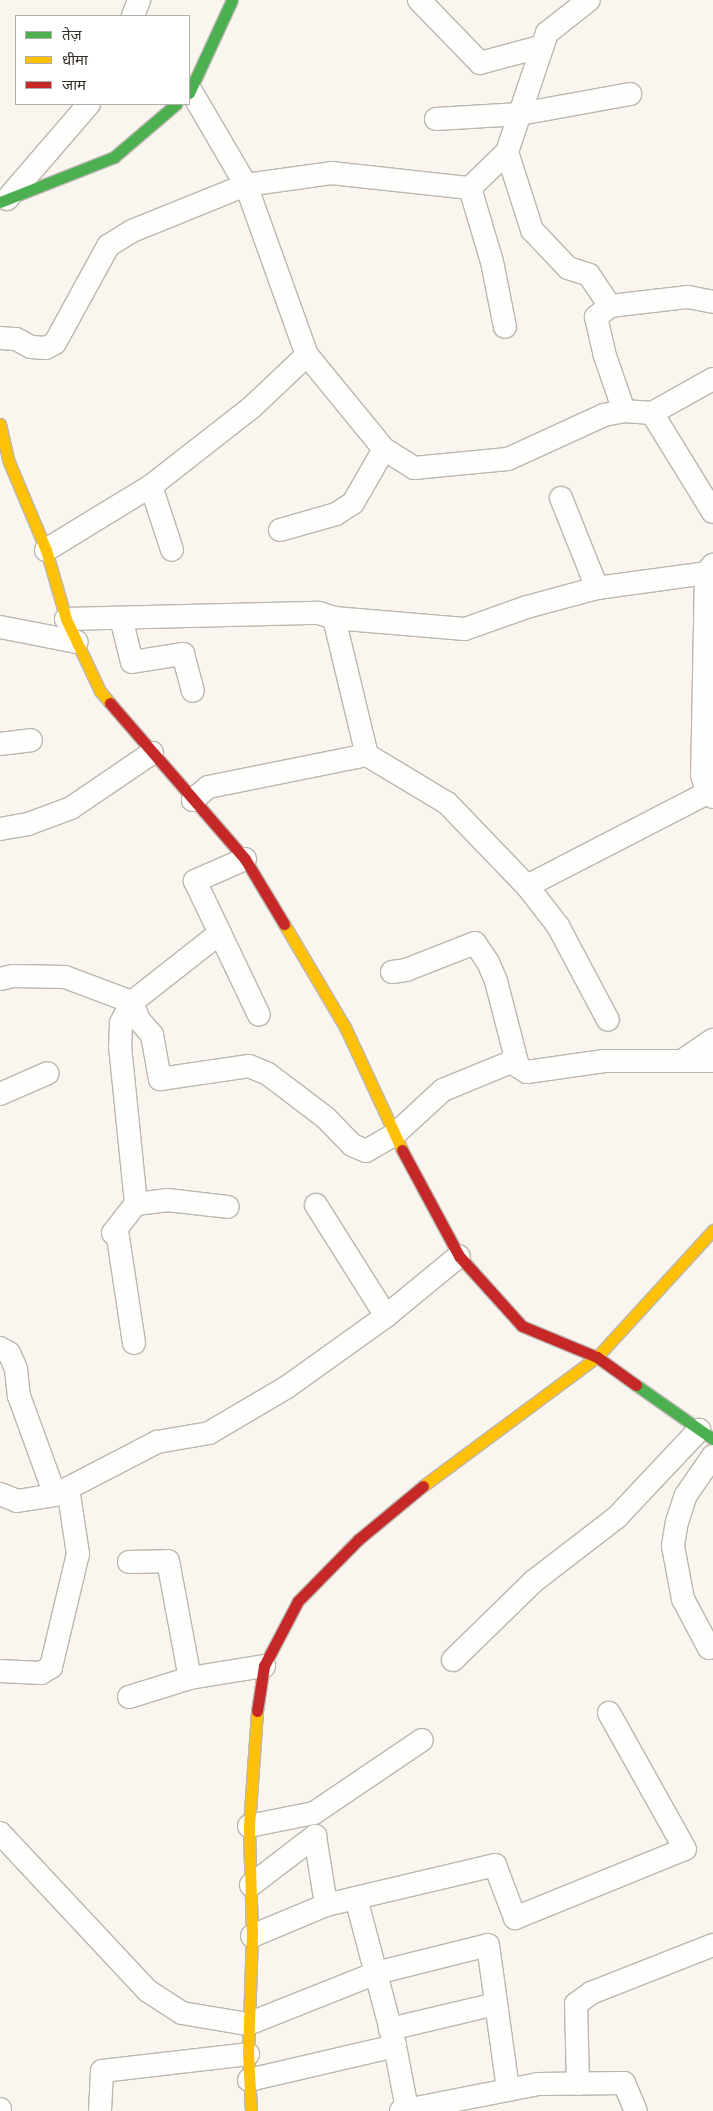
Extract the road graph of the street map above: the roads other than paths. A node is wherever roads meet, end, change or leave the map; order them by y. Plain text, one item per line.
1 (139, 0) edge
2 (232, 0) edge
3 (419, 0) edge
4 (589, 0) edge
5 (133, 15) edge
6 (543, 46) junction
7 (190, 86) edge
8 (630, 94) dead end
9 (190, 103) edge
10 (88, 105) edge
11 (175, 105) edge
12 (520, 114) junction
13 (436, 119) dead end
14 (507, 152) junction
15 (246, 186) junction
16 (470, 188) junction
17 (4, 200) edge
18 (713, 302) edge
19 (610, 306) junction
20 (505, 327) dead end
21 (0, 338) edge
22 (307, 355) junction
23 (713, 379) edge
24 (624, 410) junction
25 (652, 413) junction
26 (0, 424) edge
27 (384, 449) junction
28 (151, 486) junction
29 (561, 498) dead end
30 (713, 512) edge
31 (280, 530) dead end
32 (46, 550) junction
33 (172, 550) dead end
34 (709, 569) edge
35 (597, 588) junction
36 (120, 618) junction
37 (334, 618) junction
38 (66, 619) junction
39 (0, 627) edge
40 (77, 642) junction
41 (193, 692) dead end
42 (32, 740) dead end
43 (0, 744) edge
44 (152, 753) junction
45 (367, 755) junction
46 (710, 795) edge
47 (194, 800) junction
48 (0, 829) edge
49 (246, 859) junction
50 (527, 886) junction
51 (220, 933) junction
52 (392, 972) dead end
53 (0, 979) edge
54 (132, 1002) junction
55 (259, 1015) dead end
56 (608, 1020) dead end
57 (713, 1040) edge
58 (683, 1060) junction
59 (713, 1061) edge
60 (518, 1066) junction
61 (48, 1073) dead end
62 (0, 1094) edge
63 (394, 1135) junction
64 (136, 1204) junction
65 (316, 1205) dead end
66 (228, 1207) dead end
67 (713, 1230) edge
68 (459, 1256) junction
69 (386, 1316) junction
70 (134, 1342) dead end
71 (0, 1348) edge
72 (597, 1356) junction
73 (706, 1435) edge
74 (713, 1456) edge
75 (62, 1491) junction
76 (0, 1494) edge
77 (129, 1562) dead end
78 (709, 1648) dead end
79 (453, 1660) dead end
80 (264, 1666) junction
81 (0, 1671) edge
82 (190, 1678) junction
83 (129, 1697) dead end
84 (609, 1713) dead end
85 (422, 1740) dead end
86 (249, 1826) junction
87 (0, 1833) edge
88 (250, 1885) junction
89 (356, 1898) junction
90 (326, 1905) junction
91 (252, 1936) junction
92 (713, 1944) edge
93 (376, 1973) junction
94 (496, 2004) junction
95 (248, 2024) junction
96 (392, 2038) junction
97 (248, 2054) junction
98 (249, 2080) junction
99 (578, 2084) junction
100 (508, 2090) junction
101 (446, 2106) edge
102 (404, 2110) edge
103 (100, 2111) edge
104 (251, 2111) edge
105 (636, 2111) edge

1 - 5 street
2 - 7 street
3 - 6 street
4 - 6 street
6 - 12 street
8 - 12 street
9 - 15 street
10 - 17 street
11 - 17 street
12 - 13 street
12 - 14 street
14 - 16 street
14 - 19 street
15 - 16 street
15 - 21 street
15 - 22 street
16 - 20 street
18 - 19 street
19 - 24 street
22 - 27 street
22 - 28 street
23 - 25 street
24 - 25 street
24 - 27 street
25 - 30 street
26 - 32 street
27 - 31 street
28 - 32 street
28 - 33 street
29 - 35 street
32 - 38 street
34 - 35 street
34 - 46 street
35 - 37 street
36 - 37 street
36 - 38 street
36 - 41 street
37 - 45 street
38 - 40 street
39 - 40 street
40 - 44 street
42 - 43 street
44 - 47 street
44 - 48 street
45 - 47 street
45 - 50 street
46 - 50 street
47 - 49 street
49 - 51 street
49 - 63 street
50 - 56 street
51 - 54 street
51 - 55 street
52 - 60 street
53 - 54 street
54 - 63 street
54 - 64 street
57 - 58 street
58 - 59 street
58 - 60 street
60 - 63 street
61 - 62 street
63 - 68 street
64 - 66 street
64 - 70 street
65 - 69 street
67 - 72 street
68 - 69 street
68 - 72 street
69 - 75 street
71 - 75 street
72 - 73 street
72 - 80 street
73 - 79 street
74 - 78 street
75 - 76 street
75 - 81 street
77 - 82 street
80 - 82 street
80 - 86 street
82 - 83 street
84 - 89 street
85 - 86 street
86 - 88 street
87 - 95 street
88 - 90 street
88 - 91 street
89 - 90 street
89 - 93 street
90 - 91 street
91 - 95 street
92 - 99 street
93 - 94 street
93 - 95 street
93 - 96 street
94 - 96 street
94 - 100 street
95 - 97 street
96 - 98 street
96 - 102 street
97 - 98 street
97 - 103 street
98 - 104 street
99 - 100 street
99 - 105 street
100 - 101 street
101 - 102 street

